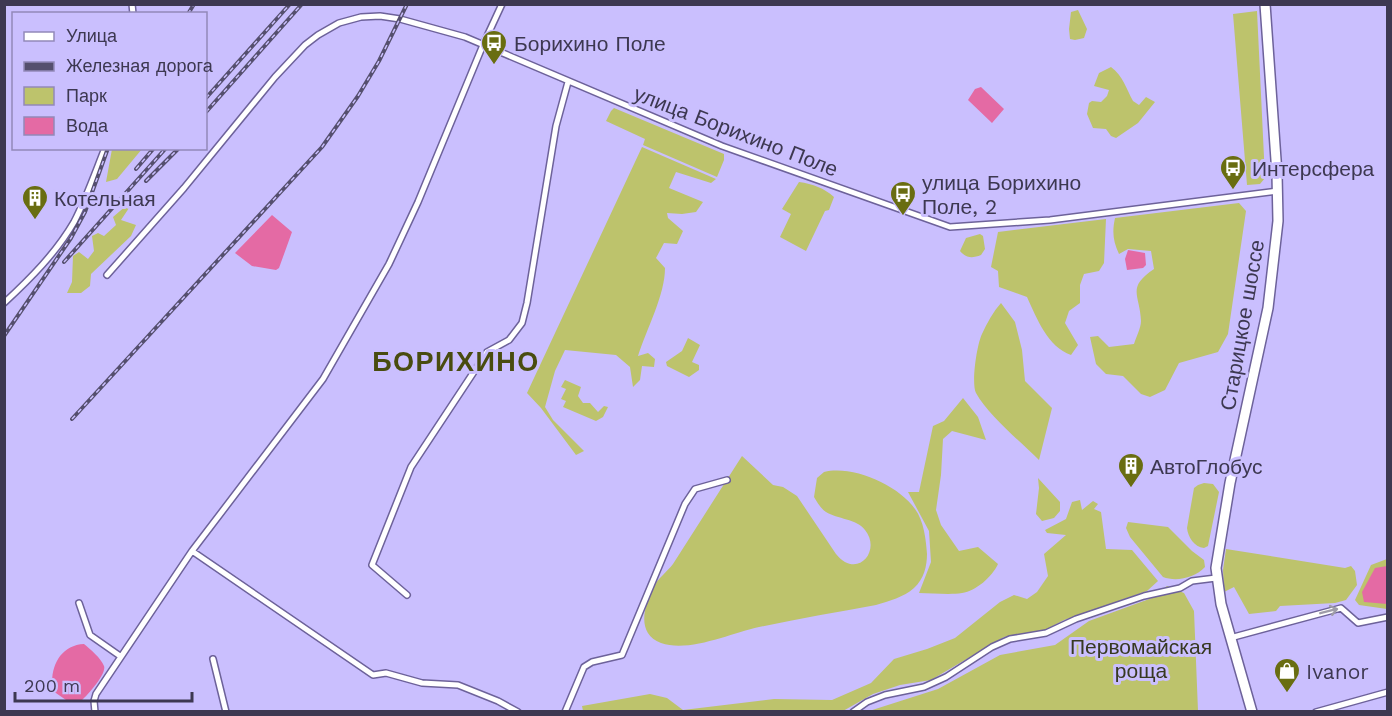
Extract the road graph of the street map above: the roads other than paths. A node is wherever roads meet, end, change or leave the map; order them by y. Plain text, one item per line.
1 (502, 4) edge
2 (1265, 4) edge
3 (483, 45) junction
4 (568, 82) junction
5 (104, 150) edge
6 (1278, 191) junction
7 (107, 275) dead end
8 (4, 303) edge
9 (727, 480) dead end
10 (192, 551) junction
11 (1216, 578) junction
12 (407, 595) dead end
13 (79, 603) dead end
14 (1388, 617) edge
15 (1230, 638) junction
16 (120, 656) junction
17 (213, 659) dead end
18 (1388, 692) edge
19 (95, 711) edge
20 (226, 711) edge
21 (518, 711) edge
22 (565, 711) edge
23 (853, 711) edge
24 (1252, 711) edge
25 (1316, 711) edge

1 - 3 street
2 - 6 main road, Старицкое шоссе
3 - 4 street, улица Борихино Поле
3 - 7 street, улица Борихино Поле
3 - 10 street
4 - 6 street, улица Борихино Поле
4 - 12 street
5 - 8 street
6 - 11 main road, Старицкое шоссе
9 - 22 street
10 - 16 street
10 - 21 street
11 - 15 main road, Старицкое шоссе
11 - 23 street
13 - 16 street
15 -> 14 street
15 - 24 main road, Старицкое шоссе
16 - 19 street
17 - 20 street
18 - 25 street

